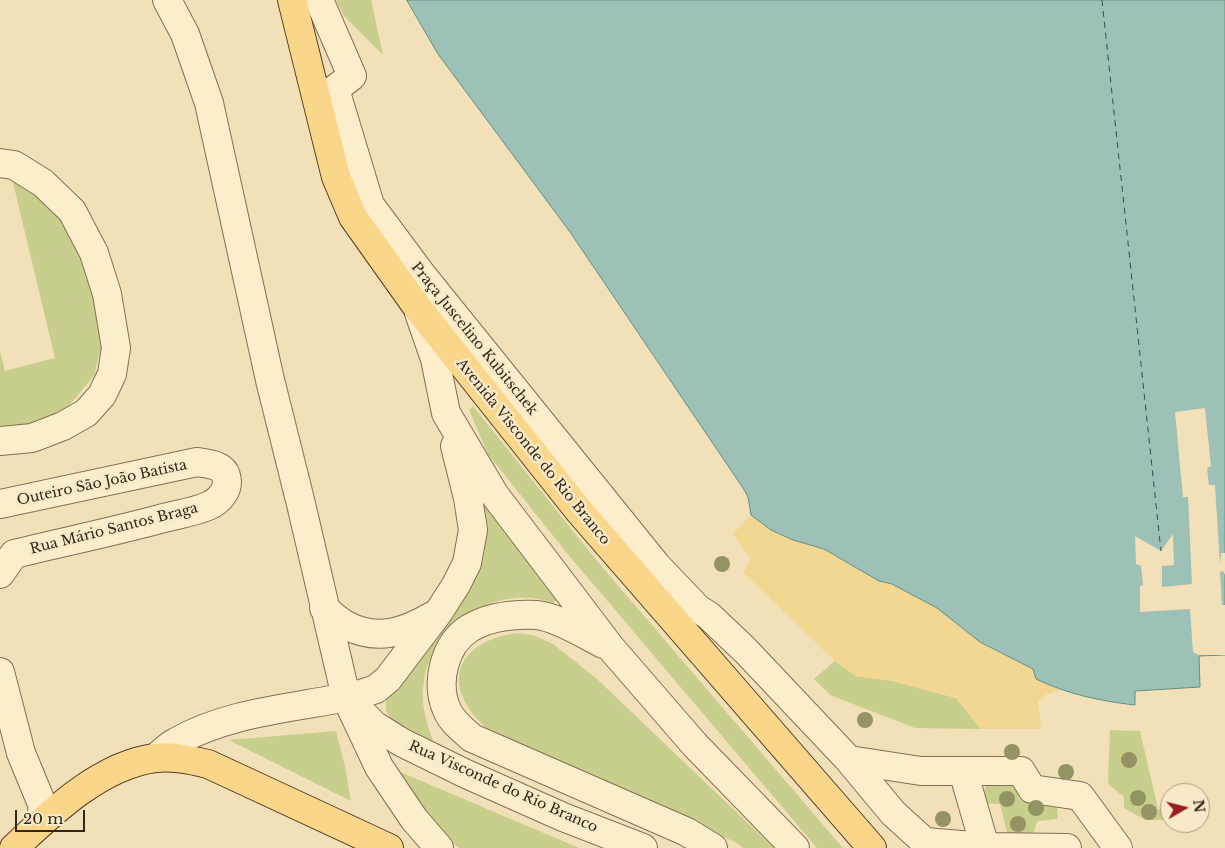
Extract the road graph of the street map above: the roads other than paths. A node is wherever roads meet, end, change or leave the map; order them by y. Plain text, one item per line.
1 (167, 0) edge
2 (292, 0) edge
3 (319, 0) edge
4 (0, 163) edge
5 (417, 307) junction
6 (446, 413) junction
7 (0, 441) edge
8 (227, 478) joint
9 (0, 504) edge
10 (5, 562) edge
11 (324, 608) junction
12 (438, 613) junction
13 (611, 648) junction
14 (0, 672) edge
15 (346, 697) junction
16 (155, 758) junction
17 (849, 760) junction
18 (963, 771) junction
19 (43, 821) junction
20 (385, 847) edge
21 (986, 847) edge
22 (14, 848) edge
23 (439, 848) edge
24 (643, 848) edge
25 (714, 848) edge
26 (795, 848) edge
27 (872, 848) edge
28 (1067, 848) edge
29 (1118, 848) edge

1 - 11 street
2 - 5 main road, Avenida Visconde do Rio Branco
3 - 17 street, Praça Juscelino Kubitschek
4 - 7 street
5 - 6 street
5 - 27 main road, Avenida Visconde do Rio Branco
6 - 12 street
6 - 13 street
8 - 9 street, Outeiro São João Batista
8 - 10 street, Rua Mário Santos Braga
11 - 12 street
11 - 15 street
12 - 15 street
13 - 25 street
13 - 26 street
14 - 19 street
15 - 16 street
15 - 23 street
15 - 24 street, Rua Visconde do Rio Branco
16 - 19 main road
16 - 20 main road
17 - 18 street
17 - 21 street
18 - 21 street
18 - 29 street
19 - 22 main road
21 - 28 street

